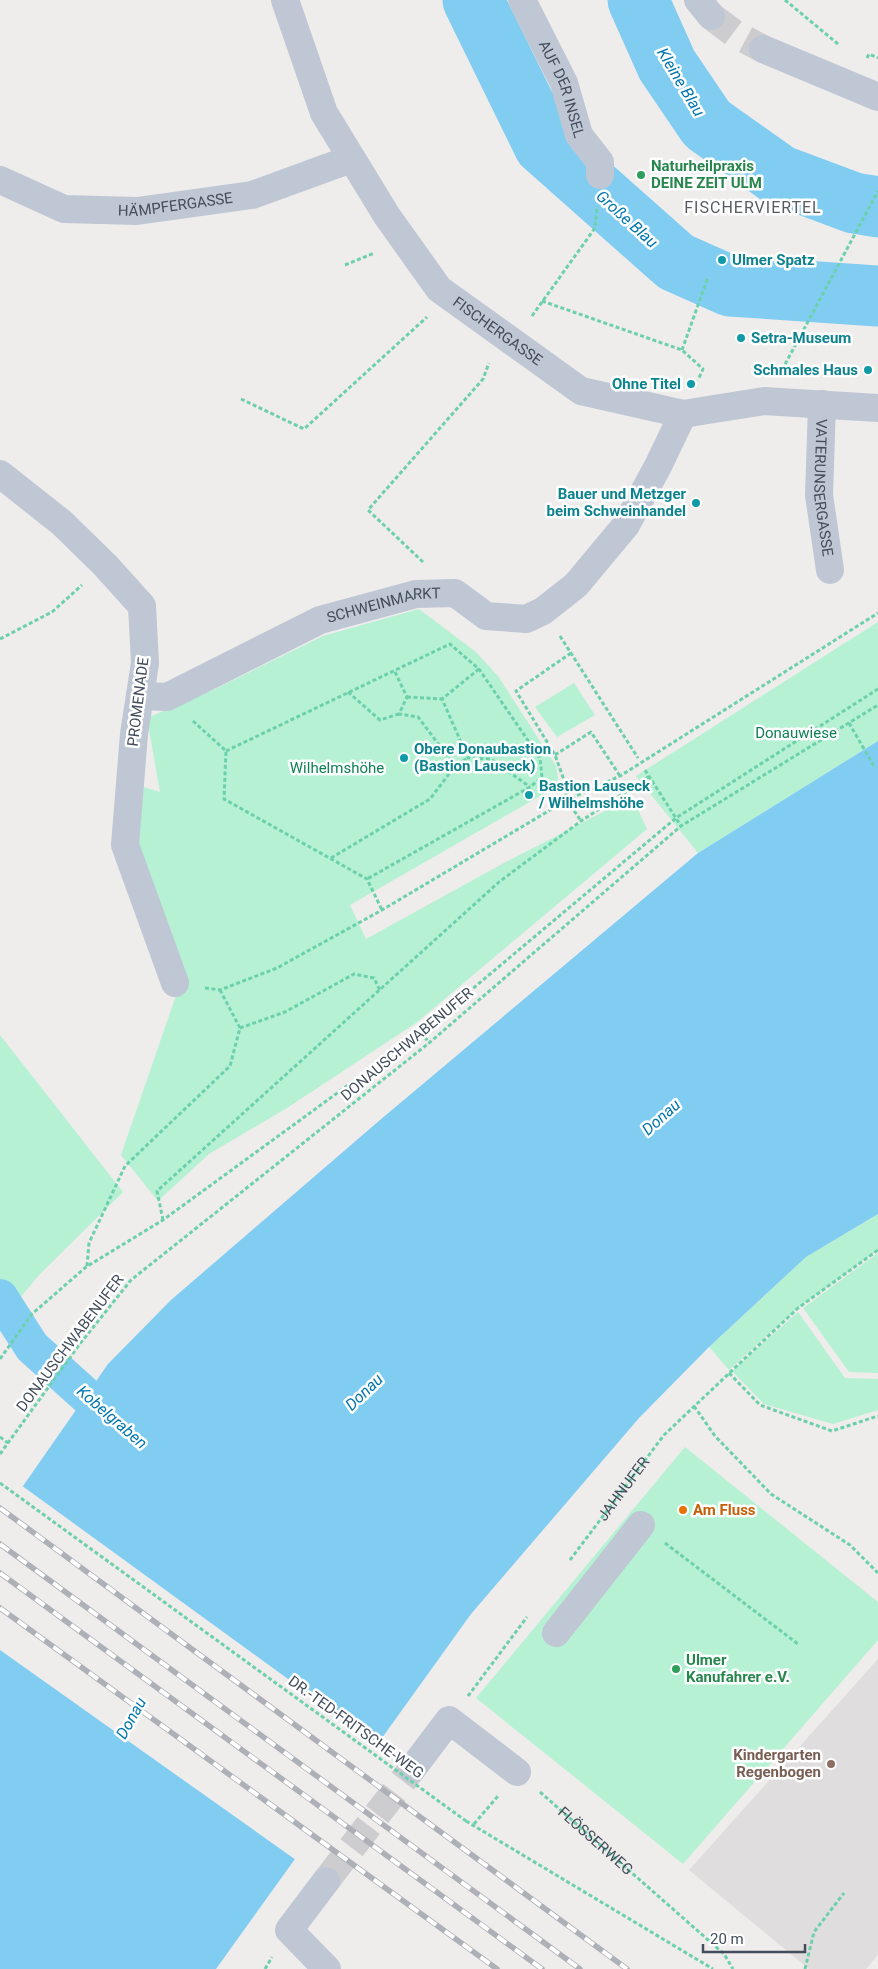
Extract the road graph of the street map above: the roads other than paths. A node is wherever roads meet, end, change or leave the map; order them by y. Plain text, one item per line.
1 (285, 0) edge
2 (522, 0) edge
3 (763, 49) tunnel mouth
4 (878, 97) edge
5 (351, 159) junction
6 (600, 175) dead end
7 (0, 180) edge
8 (822, 404) junction
9 (878, 408) edge
10 (683, 414) junction
11 (0, 474) edge
12 (830, 570) dead end
13 (140, 696) junction
14 (174, 983) dead end
15 (641, 1525) road end
16 (556, 1633) dead end
17 (412, 1769) tunnel mouth
18 (517, 1772) road end
19 (326, 1881) tunnel mouth
20 (327, 1969) edge

1 - 5 street, FISCHERGASSE
2 - 6 street, AUF DER INSEL
3 - 4 street
5 - 7 street, HÄMPFERGASSE
5 - 10 street, FISCHERGASSE
8 - 9 street, FISCHERGASSE
8 - 10 street, FISCHERGASSE
8 - 12 street, VATERUNSERGASSE
10 - 13 street, SCHWEINMARKT
11 - 13 street, PROMENADE
13 - 14 street, PROMENADE
15 - 16 street
17 - 18 street
19 - 20 street

